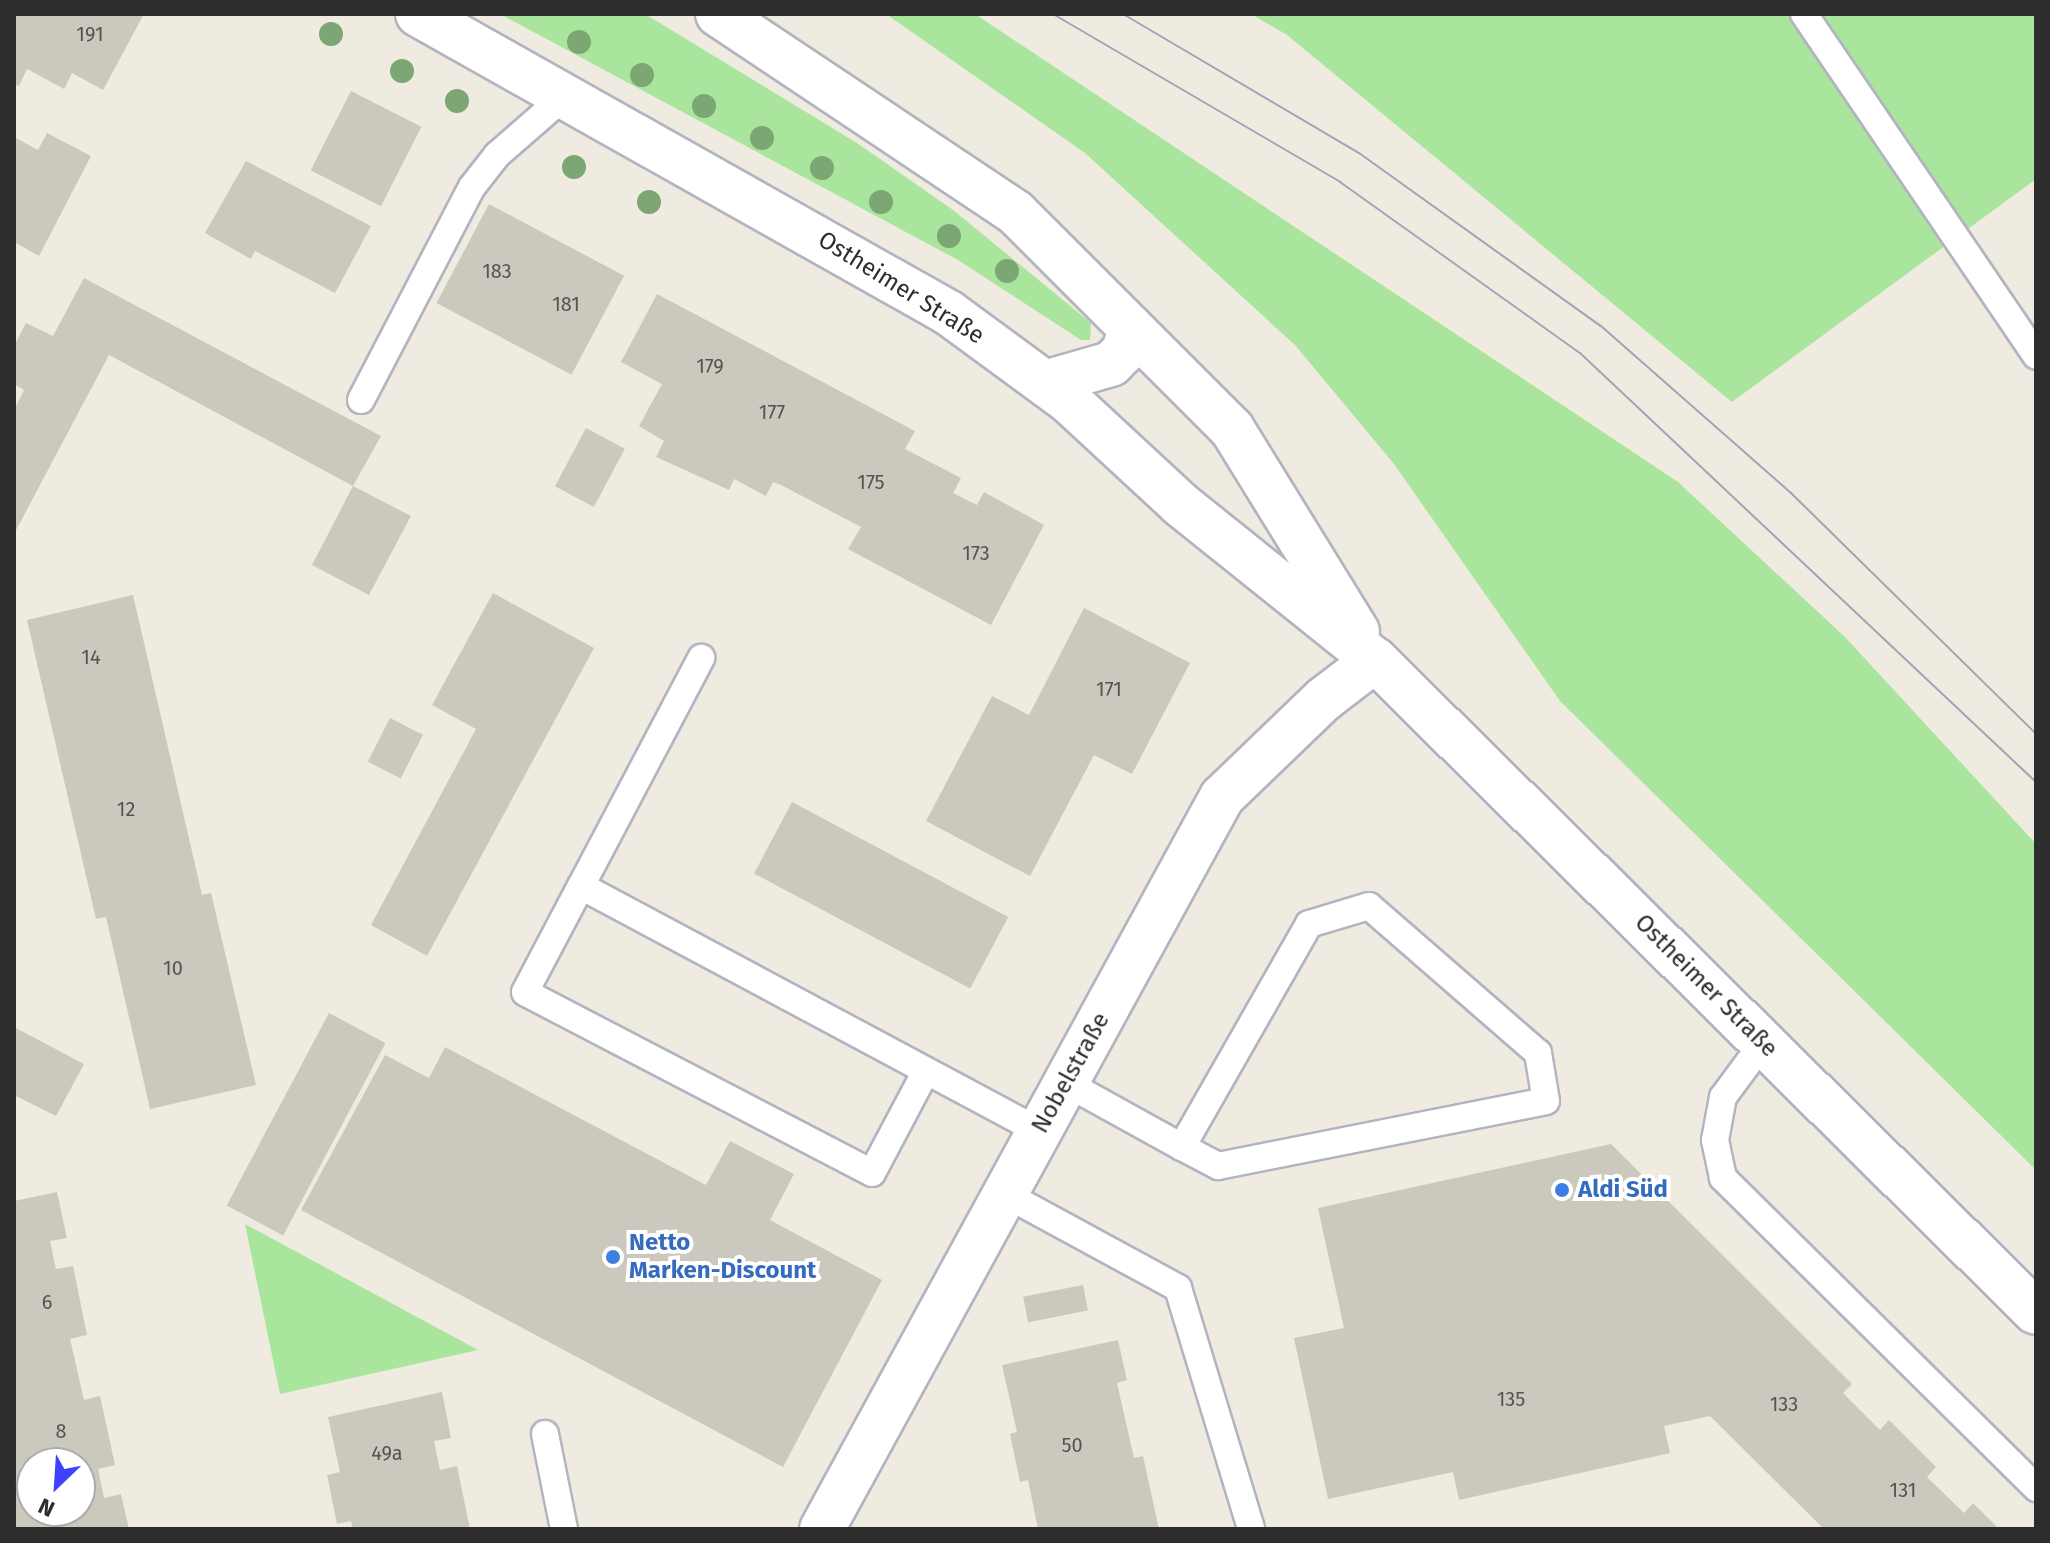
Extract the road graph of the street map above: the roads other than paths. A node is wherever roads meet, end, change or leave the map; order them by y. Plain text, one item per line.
1 (418, 14) edge
2 (718, 14) edge
3 (1804, 14) edge
4 (567, 94) junction
5 (1131, 328) junction
6 (2036, 356) edge
7 (1045, 383) junction
8 (361, 400) dead end
9 (701, 658) dead end
10 (1375, 660) junction
11 (581, 886) junction
12 (1763, 1043) junction
13 (926, 1071) junction
14 (1066, 1083) junction
15 (1039, 1131) junction
16 (1182, 1147) junction
17 (1005, 1194) junction
18 (2036, 1312) edge
19 (545, 1434) dead end
20 (2036, 1488) edge
21 (564, 1529) edge
22 (822, 1529) edge
23 (1251, 1529) edge

1 - 4 main road, Ostheimer Straße
2 - 5 main road, Ostheimer Straße
3 - 6 lane
4 - 7 main road, Ostheimer Straße
4 - 8 lane
5 - 7 main road
5 - 10 main road, Ostheimer Straße
7 - 10 main road, Ostheimer Straße
9 - 11 lane
10 - 12 main road, Ostheimer Straße
10 - 14 main road, Nobelstraße
11 - 13 lane
11 - 13 lane
12 - 18 main road, Ostheimer Straße
12 - 20 lane
13 - 15 lane
14 - 15 main road, Nobelstraße
14 - 16 lane
15 - 17 main road, Nobelstraße
16 - 16 lane
17 - 22 main road, Nobelstraße
17 - 23 lane
19 - 21 lane

